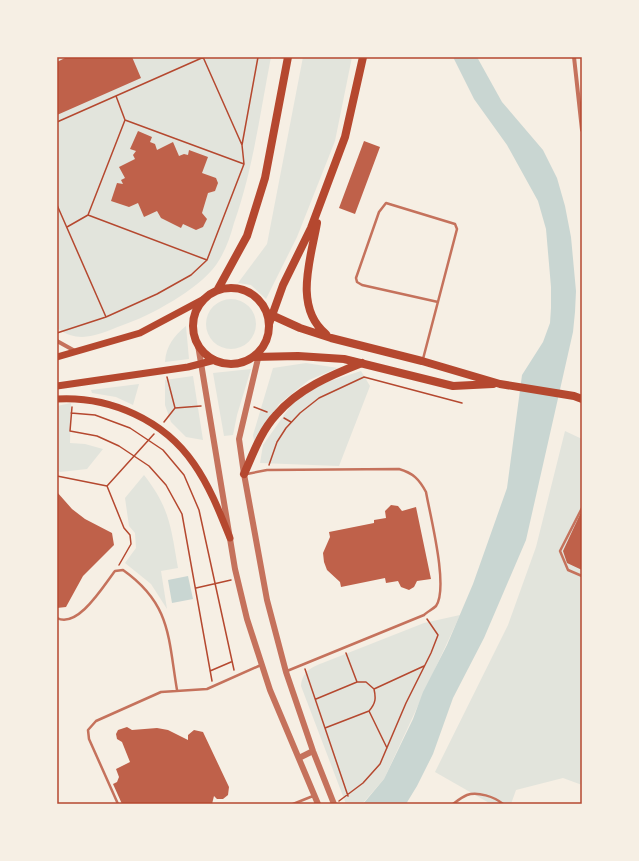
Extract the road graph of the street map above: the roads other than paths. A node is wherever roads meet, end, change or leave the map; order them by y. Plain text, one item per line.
1 (288, 57) edge
2 (363, 57) edge
3 (574, 57) edge
4 (582, 130) edge
5 (321, 204) junction
6 (218, 289) junction
7 (202, 300) junction
8 (438, 302) junction
9 (270, 314) junction
10 (331, 338) junction
11 (57, 341) edge
12 (198, 345) junction
13 (76, 351) junction
14 (257, 355) junction
15 (57, 356) edge
16 (215, 360) junction
17 (422, 361) junction
18 (200, 363) junction
19 (362, 363) junction
20 (500, 384) junction
21 (57, 386) edge
22 (57, 399) edge
23 (580, 399) edge
24 (244, 474) junction
25 (582, 508) edge
26 (230, 538) junction
27 (582, 576) edge
28 (57, 618) edge
29 (261, 665) junction
30 (286, 672) junction
31 (177, 690) junction
32 (313, 751) junction
33 (299, 758) junction
34 (314, 795) junction
35 (333, 802) edge
36 (118, 804) edge
37 (293, 804) edge
38 (318, 804) edge
39 (453, 804) edge
40 (503, 804) edge

1 - 6 main road
2 - 5 main road
3 - 4 street
5 - 9 main road
5 - 10 main road
6 - 7 main road
6 - 9 main road
7 - 12 main road
7 - 13 main road
8 - 8 lane
8 - 17 lane
9 - 10 main road
9 - 14 main road
10 - 17 main road
11 - 13 street
12 - 16 main road
12 - 18 street
13 - 15 main road
14 - 16 main road
14 - 19 main road
14 - 24 street
16 - 18 main road
17 - 20 main road
18 - 21 main road
18 - 26 street
19 - 20 main road
19 - 24 main road
20 - 23 main road
22 - 26 main road
24 - 30 street
24 - 30 lane
25 - 27 lane
26 - 29 street
28 - 31 lane
29 - 31 lane
29 - 33 street
30 - 32 street
31 - 36 lane
32 - 33 street
32 - 35 street
33 - 34 street
34 - 37 lane
34 - 38 street
39 - 40 lane

